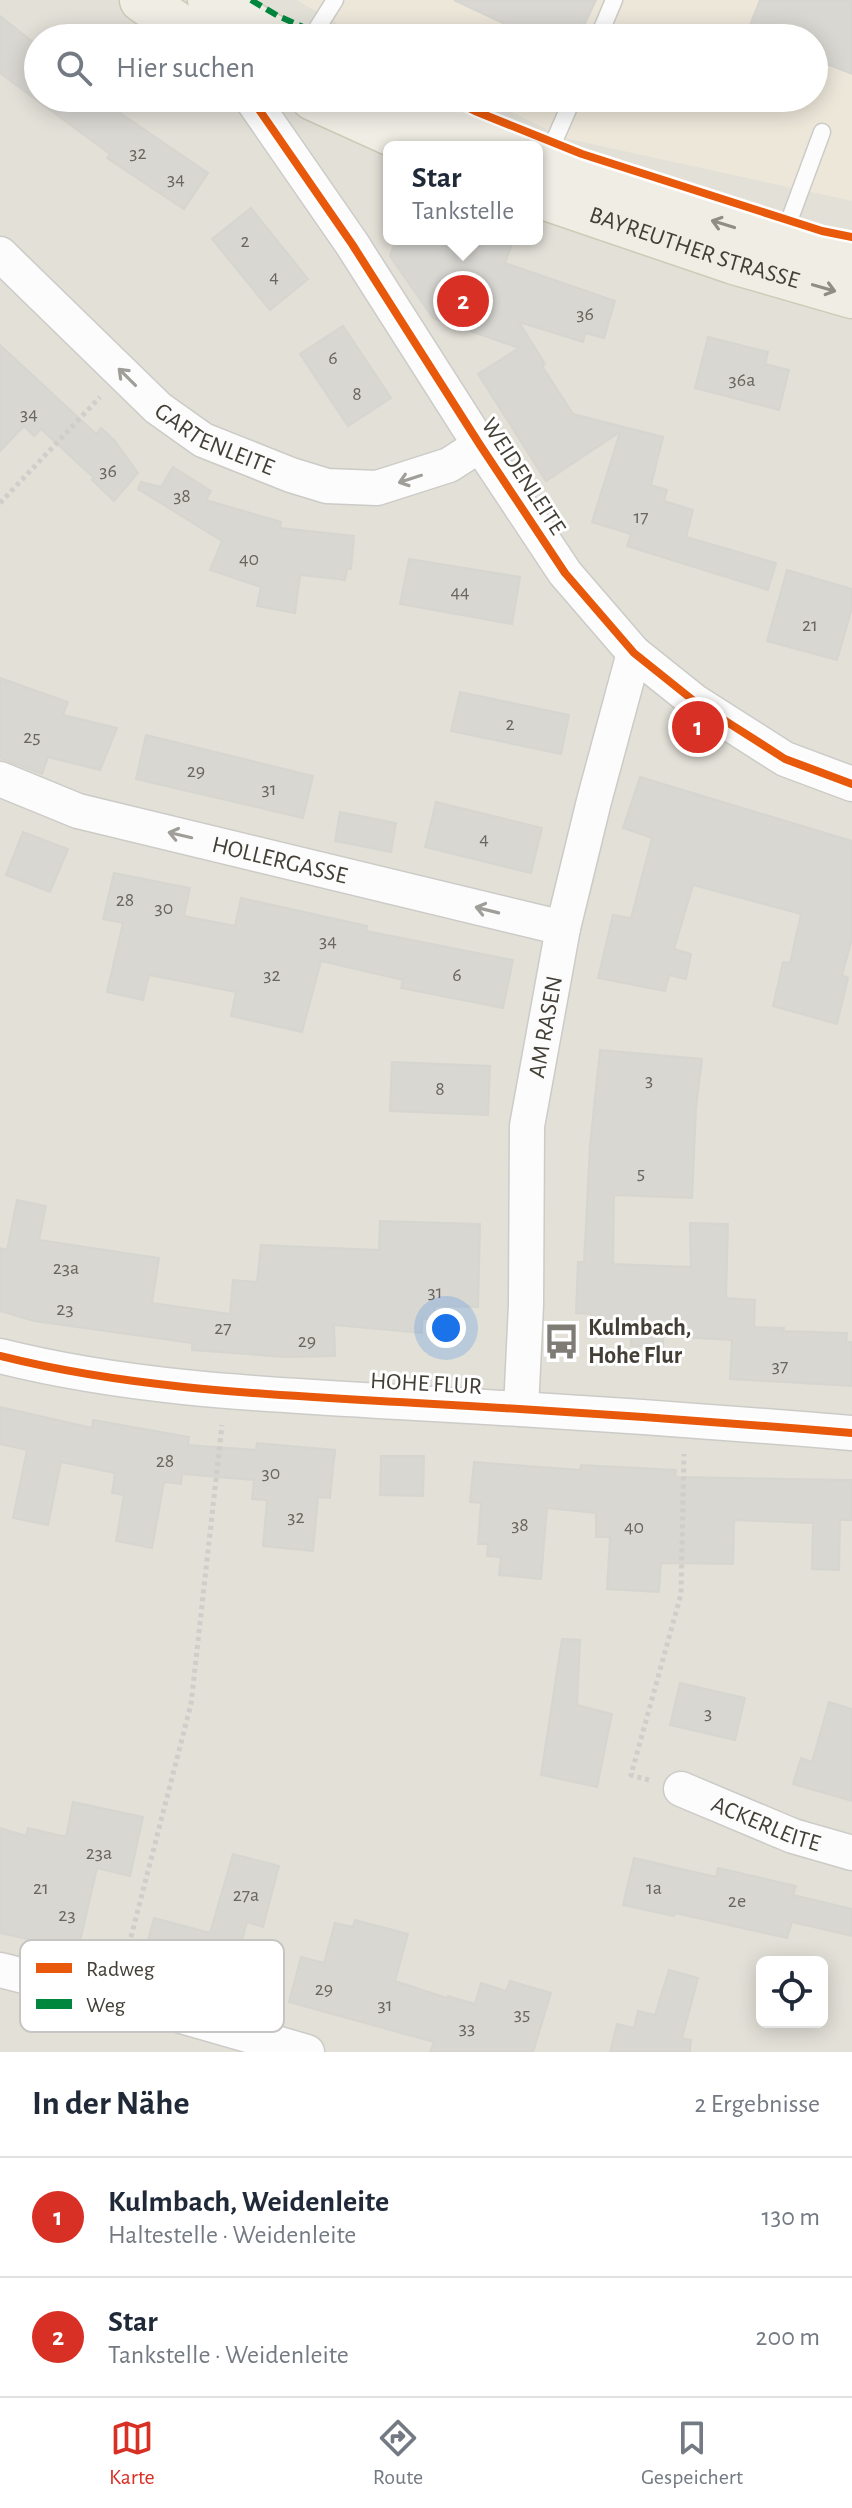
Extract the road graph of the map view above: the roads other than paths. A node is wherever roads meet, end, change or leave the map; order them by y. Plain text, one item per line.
1 (142, 0) edge
2 (210, 0) edge
3 (335, 0) edge
4 (614, 0) edge
5 (177, 24) edge
6 (250, 24) edge
7 (320, 24) edge
8 (604, 24) edge
9 (261, 112) edge
10 (344, 112) edge
11 (425, 112) edge
12 (564, 112) edge
13 (822, 132) dead end
14 (408, 141) edge
15 (482, 141) edge
16 (543, 147) edge
17 (543, 169) edge
18 (543, 172) edge
19 (781, 241) junction
20 (0, 254) edge
21 (852, 259) edge
22 (852, 296) edge
23 (480, 445) junction
24 (634, 653) junction
25 (0, 779) edge
26 (852, 784) edge
27 (563, 928) junction
28 (0, 1356) edge
29 (521, 1409) junction
30 (852, 1433) edge
31 (681, 1789) road end
32 (852, 1853) edge
33 (0, 1970) edge
34 (20, 1975) edge
35 (235, 2032) edge
36 (307, 2052) edge

1 - 5 main road
2 - 6 main road
3 - 7 lane
4 - 8 lane
9 - 23 street, WEIDENLEITE
10 - 14 main road
11 - 15 main road, BAYREUTHER STRASSE
12 - 16 lane
13 - 19 lane
19 -> 17 main road, BAYREUTHER STRASSE
18 -> 22 main road, BAYREUTHER STRASSE
19 - 21 main road, BAYREUTHER STRASSE
23 -> 20 street, GARTENLEITE
23 - 24 street, WEIDENLEITE
24 - 26 street, WEIDENLEITE
24 - 27 street, AM RASEN
27 -> 25 street, HOLLERGASSE
27 - 29 street, AM RASEN
28 - 29 street, HOHE FLUR
29 - 30 street, HOHE FLUR
31 - 32 street, ACKERLEITE
33 - 34 street
35 - 36 street

